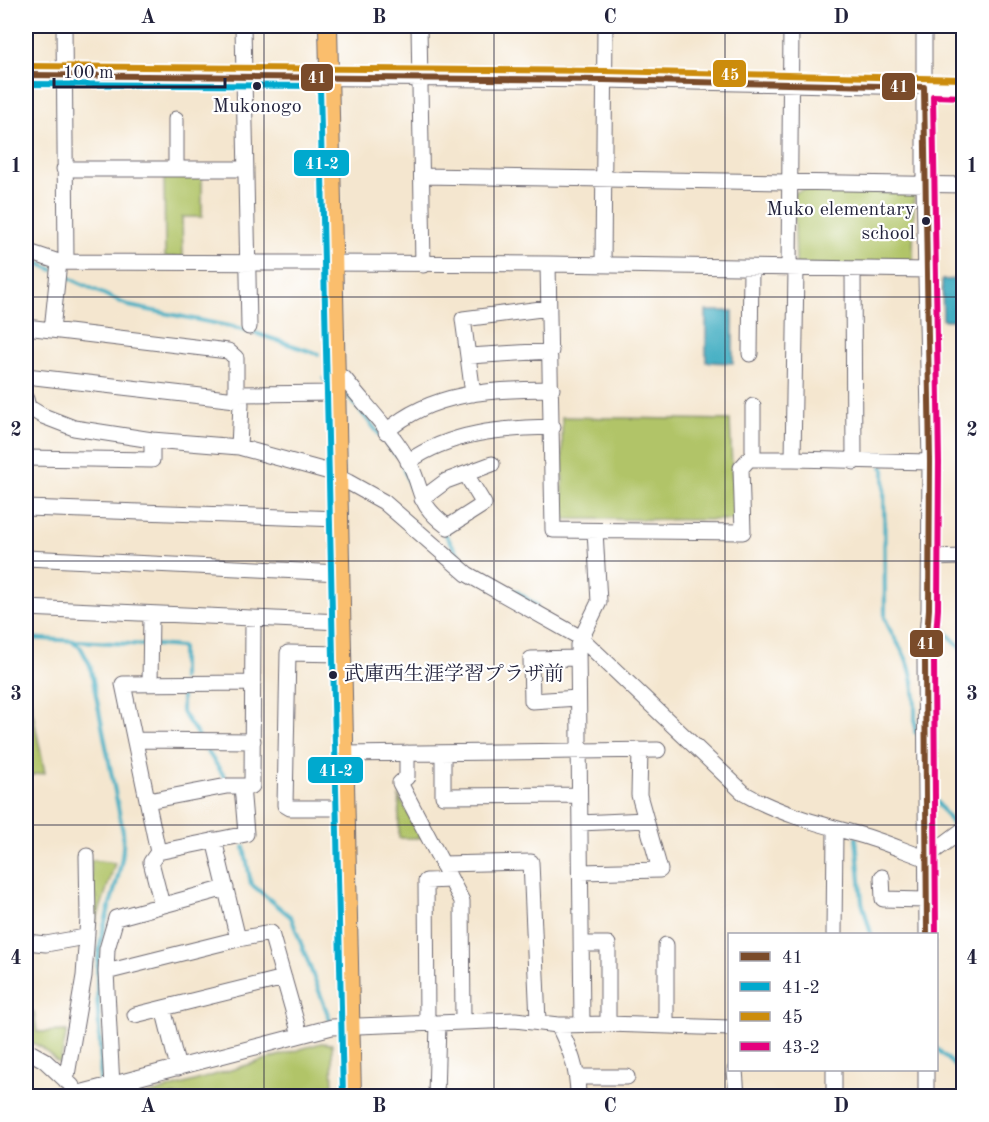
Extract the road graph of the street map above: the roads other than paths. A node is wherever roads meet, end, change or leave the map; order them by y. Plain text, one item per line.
1 (64, 26) edge
2 (243, 26) edge
3 (328, 26) edge
4 (419, 26) edge
5 (606, 26) edge
6 (791, 26) edge
7 (924, 26) edge
8 (26, 75) edge
9 (63, 75) junction
10 (245, 76) junction
11 (329, 77) junction
12 (420, 78) junction
13 (604, 80) junction
14 (790, 84) junction
15 (924, 87) junction
16 (963, 88) edge
17 (176, 119) dead end
18 (64, 169) junction
19 (176, 169) junction
20 (246, 169) junction
21 (422, 176) junction
22 (603, 180) junction
23 (788, 182) junction
24 (924, 184) junction
25 (963, 185) edge
26 (26, 251) edge
27 (248, 262) junction
28 (332, 263) junction
29 (548, 264) junction
30 (423, 265) junction
31 (603, 265) junction
32 (60, 266) junction
33 (751, 268) junction
34 (792, 269) junction
35 (853, 269) junction
36 (928, 270) junction
37 (549, 308) junction
38 (26, 327) edge
39 (249, 327) dead end
40 (52, 330) junction
41 (551, 351) junction
42 (750, 354) dead end
43 (469, 356) junction
44 (26, 376) edge
45 (336, 385) junction
46 (552, 389) junction
47 (472, 394) junction
48 (236, 397) junction
49 (26, 404) edge
50 (753, 406) dead end
51 (553, 427) junction
52 (386, 432) junction
53 (152, 440) junction
54 (239, 447) junction
55 (26, 458) edge
56 (753, 459) junction
57 (793, 459) junction
58 (408, 462) junction
59 (854, 462) junction
60 (930, 462) junction
61 (492, 464) dead end
62 (467, 476) junction
63 (339, 478) junction
64 (422, 500) junction
65 (26, 508) edge
66 (339, 519) junction
67 (595, 531) junction
68 (26, 558) edge
69 (930, 558) junction
70 (963, 558) edge
71 (341, 573) junction
72 (26, 608) edge
73 (151, 614) junction
74 (253, 619) junction
75 (341, 622) junction
76 (581, 638) junction
77 (342, 654) junction
78 (578, 658) junction
79 (150, 683) junction
80 (253, 683) junction
81 (578, 698) junction
82 (135, 740) junction
83 (253, 741) junction
84 (640, 750) junction
85 (658, 750) dead end
86 (578, 752) junction
87 (407, 753) junction
88 (443, 753) junction
89 (344, 754) junction
90 (233, 786) junction
91 (579, 795) junction
92 (148, 801) junction
93 (345, 808) junction
94 (646, 820) junction
95 (579, 823) junction
96 (963, 829) edge
97 (835, 830) junction
98 (214, 840) junction
99 (158, 852) junction
100 (87, 856) dead end
101 (925, 858) junction
102 (442, 864) junction
103 (581, 872) junction
104 (882, 877) dead end
105 (451, 880) junction
106 (226, 888) junction
107 (925, 900) junction
108 (162, 905) junction
109 (834, 933) edge
110 (927, 933) edge
111 (85, 937) junction
112 (238, 939) junction
113 (26, 942) edge
114 (583, 944) junction
115 (666, 945) dead end
116 (106, 972) junction
117 (284, 978) junction
118 (163, 1008) junction
119 (135, 1015) dead end
120 (463, 1021) junction
121 (538, 1021) junction
122 (582, 1024) junction
123 (608, 1024) junction
124 (558, 1025) junction
125 (666, 1025) junction
126 (435, 1026) junction
127 (350, 1028) junction
128 (728, 1028) edge
129 (300, 1035) junction
130 (26, 1050) edge
131 (178, 1068) junction
132 (735, 1071) edge
133 (834, 1071) edge
134 (926, 1071) edge
135 (578, 1077) junction
136 (627, 1077) dead end
137 (66, 1081) junction
138 (112, 1086) junction
139 (81, 1095) edge
140 (352, 1096) edge
141 (436, 1096) edge
142 (578, 1096) edge
143 (737, 1096) edge
144 (834, 1096) edge
145 (926, 1096) edge

1 - 9 street
2 - 10 street
3 - 11 main road
4 - 12 street
5 - 13 street
6 - 14 street
7 - 15 street
8 - 9 street
9 - 10 street
9 - 18 street
10 - 11 street
10 - 20 street
11 - 12 street
11 - 28 main road
12 - 13 street
12 - 21 street
13 - 14 street
13 - 22 street
14 - 15 street
14 - 23 street
15 - 16 street
15 - 24 street
17 - 19 street
18 - 19 street
18 - 32 street
19 - 20 street
20 - 27 street
21 - 22 street
21 - 30 street
22 - 23 street
22 - 31 street
23 - 24 street
23 - 34 street
24 - 25 street
24 - 36 street
26 - 32 street
27 - 28 street
27 - 32 street
27 - 39 street
28 - 30 street
28 - 45 main road
29 - 30 street
29 - 31 street
29 - 37 street
31 - 33 street
32 - 40 street
33 - 34 street
33 - 42 street
34 - 35 street
34 - 57 street
35 - 36 street
35 - 59 street
36 - 60 street
37 - 41 street
37 - 43 street
38 - 40 street
40 - 48 street
41 - 43 street
41 - 46 street
43 - 47 street
44 - 48 street
45 - 48 street
45 - 52 street
45 - 63 main road
46 - 47 street
46 - 51 street
47 - 52 street
48 - 54 street
49 - 53 street
50 - 56 street
51 - 58 street
51 - 67 street
52 - 58 street
53 - 54 street
53 - 55 street
54 - 63 street
56 - 57 street
56 - 67 street
57 - 59 street
58 - 64 street
59 - 60 street
60 - 69 street
61 - 62 street
62 - 64 street
62 - 64 street
63 - 66 main road
63 - 76 street
65 - 66 street
66 - 71 main road
67 - 76 street
68 - 71 street
69 - 70 street
69 - 101 street
71 - 75 main road
72 - 73 street
73 - 74 street
73 - 79 street
74 - 75 street
74 - 80 street
75 - 77 main road
76 - 78 street
76 - 97 street
77 - 89 main road
77 - 93 street
78 - 81 street
78 - 81 street
79 - 80 street
79 - 82 street
80 - 83 street
81 - 86 street
82 - 83 street
82 - 92 street
83 - 90 street
84 - 85 street
84 - 86 street
84 - 94 street
86 - 88 street
86 - 91 street
87 - 88 street
87 - 89 street
87 - 102 street
88 - 91 street
89 - 93 main road
90 - 92 street
90 - 98 street
91 - 95 street
92 - 99 street
93 - 127 main road
94 - 95 street
94 - 103 street
95 - 103 street
96 - 101 street
97 - 101 street
97 - 109 street
98 - 99 street
98 - 106 street
99 - 108 street
100 - 111 street
101 - 107 street
102 - 105 street
102 - 121 street
103 - 114 street
104 - 107 street
105 - 120 street
105 - 126 street
106 - 108 street
106 - 112 street
107 - 110 street
108 - 116 street
111 - 113 street
111 - 137 street
112 - 116 street
112 - 117 street
114 - 122 street
114 - 123 street
115 - 125 street
116 - 138 street
117 - 118 street
117 - 129 street
118 - 119 street
118 - 131 street
120 - 121 street
120 - 126 street
121 - 124 street
122 - 123 street
122 - 124 street
123 - 125 street
124 - 135 street
125 - 128 street
126 - 127 street
126 - 141 street
127 - 129 street
127 - 140 main road
129 - 131 street
130 - 137 street
131 - 138 street
132 - 143 street
133 - 144 street
134 - 145 street
135 - 136 street
135 - 142 street
137 - 139 street
138 - 139 street

